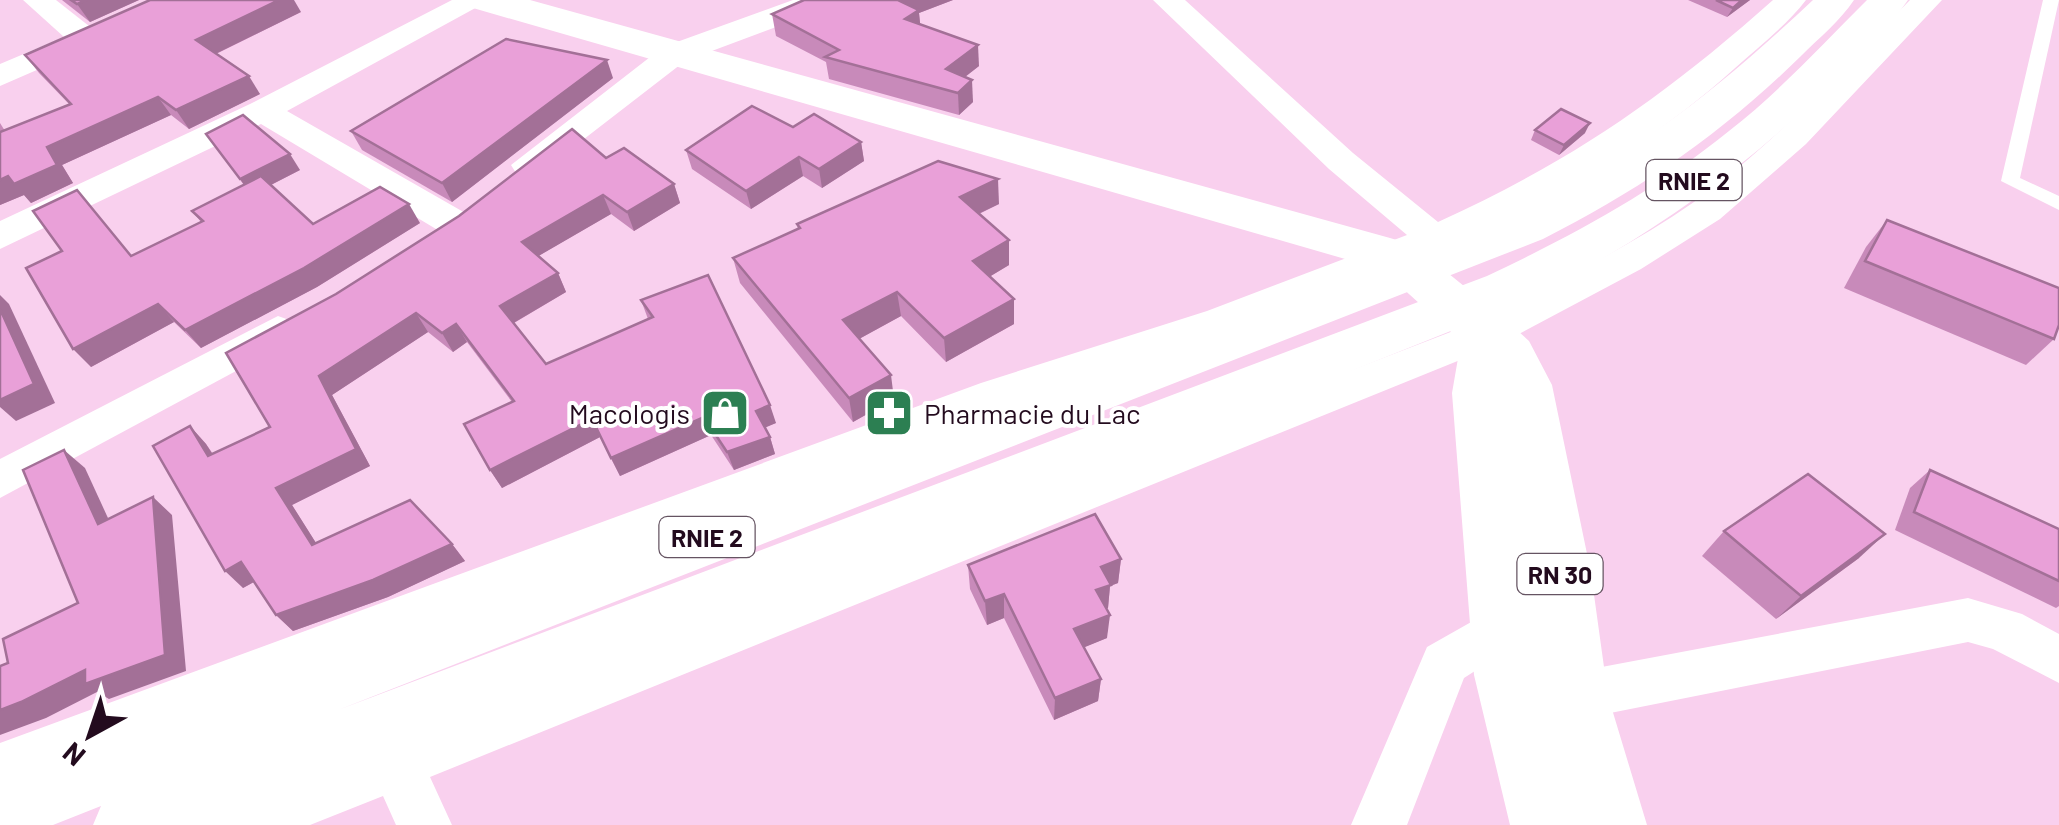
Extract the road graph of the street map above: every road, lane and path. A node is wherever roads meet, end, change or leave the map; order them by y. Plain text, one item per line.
1 (38, 0) edge
2 (174, 0) edge
3 (476, 0) edge
4 (487, 0) edge
5 (821, 0) edge
6 (1168, 0) edge
7 (1790, 0) edge
8 (1835, 0) edge
9 (1889, 0) edge
10 (1928, 0) edge
11 (2052, 0) edge
12 (87, 40) junction
13 (674, 54) junction
14 (0, 76) edge
15 (262, 111) junction
16 (2059, 204) edge
17 (454, 222) junction
18 (0, 236) edge
19 (414, 248) edge
20 (1437, 281) junction
21 (302, 317) edge
22 (0, 480) edge
23 (1503, 626) junction
24 (2059, 660) edge
25 (1575, 696) junction
26 (394, 763) junction
27 (0, 769) edge
28 (0, 811) edge
29 (129, 825) edge
30 (242, 825) edge
31 (424, 825) edge
32 (1379, 825) edge
33 (1546, 825) edge
34 (1610, 825) edge

1 - 12 street
2 - 12 street
3 - 15 street
4 - 13 main road
5 - 13 street
6 - 20 street
7 - 20 street
8 - 20 main road, RNIE 2 / RNIE 2
9 - 20 main road, RNIE 2 / RNIE 2
10 - 20 street
11 - 16 lane
12 - 14 street
13 - 17 street
13 - 20 main road
15 - 17 street
15 - 18 street
17 - 19 street
20 - 23 main road, RN 30 / RN 30
20 - 25 main road, RN 30
20 - 26 street
20 - 27 street
20 - 28 main road, RNIE 2 / RNIE 2
20 - 29 main road, RNIE 2 / RNIE 2
21 - 22 street
23 - 32 street
23 - 33 main road, RN 30 / RN 30
24 - 25 street
25 - 34 main road, RN 30
26 - 30 street
26 - 31 street

